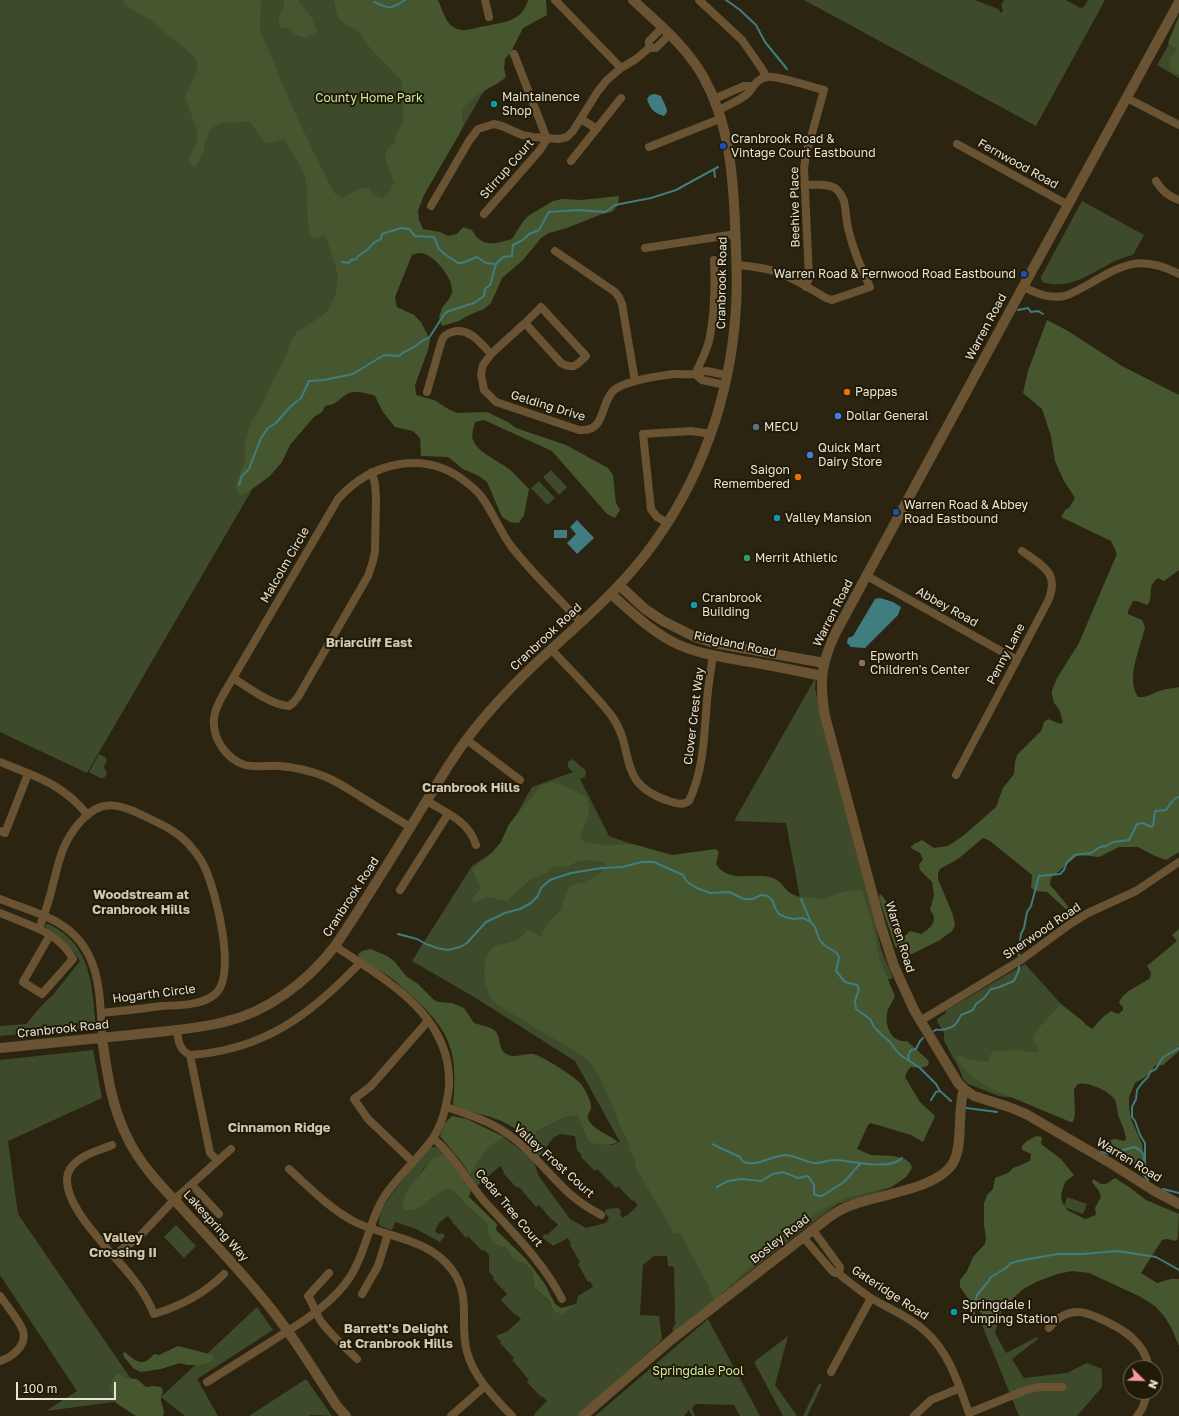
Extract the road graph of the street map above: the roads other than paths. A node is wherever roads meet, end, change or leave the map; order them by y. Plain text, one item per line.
1 (485, 0) edge
2 (555, 0) edge
3 (633, 0) edge
4 (699, 0) edge
5 (1179, 2) edge
6 (489, 17) dead end
7 (666, 31) junction
8 (514, 54) dead end
9 (621, 68) junction
10 (766, 77) junction
11 (752, 86) junction
12 (621, 98) dead end
13 (1127, 98) junction
14 (714, 99) junction
15 (720, 114) junction
16 (581, 119) junction
17 (1179, 125) edge
18 (596, 129) junction
19 (547, 139) junction
20 (957, 144) dead end
21 (648, 147) dead end
22 (571, 161) dead end
23 (1156, 181) dead end
24 (804, 185) junction
25 (1179, 200) edge
26 (1068, 205) junction
27 (431, 206) dead end
28 (484, 214) dead end
29 (736, 234) junction
30 (645, 248) dead end
31 (555, 251) dead end
32 (714, 260) dead end
33 (736, 265) junction
34 (1179, 274) edge
35 (806, 287) junction
36 (1023, 287) junction
37 (525, 323) junction
38 (491, 354) junction
39 (695, 374) junction
40 (726, 380) junction
41 (635, 381) junction
42 (427, 392) dead end
43 (711, 434) junction
44 (372, 472) junction
45 (668, 523) junction
46 (1022, 551) dead end
47 (866, 576) junction
48 (619, 585) junction
49 (611, 594) junction
50 (581, 622) junction
51 (551, 650) junction
52 (713, 655) junction
53 (1017, 660) junction
54 (824, 663) junction
55 (822, 676) junction
56 (233, 678) junction
57 (466, 740) junction
58 (0, 762) edge
59 (28, 774) junction
60 (956, 775) dead end
61 (520, 780) dead end
62 (427, 801) junction
63 (448, 814) junction
64 (88, 815) junction
65 (410, 828) junction
66 (0, 831) edge
67 (476, 845) dead end
68 (1179, 862) edge
69 (400, 890) dead end
70 (0, 899) edge
71 (0, 913) edge
72 (44, 916) junction
73 (39, 928) junction
74 (50, 935) junction
75 (335, 946) junction
76 (360, 963) junction
77 (101, 1013) junction
78 (428, 1021) junction
79 (920, 1021) junction
80 (177, 1030) junction
81 (102, 1038) junction
82 (0, 1048) edge
83 (190, 1055) junction
84 (964, 1089) junction
85 (446, 1107) junction
86 (433, 1138) junction
87 (112, 1145) dead end
88 (231, 1149) dead end
89 (218, 1161) junction
90 (413, 1162) junction
91 (289, 1169) dead end
92 (192, 1185) junction
93 (174, 1200) junction
94 (1179, 1204) edge
95 (219, 1214) dead end
96 (601, 1215) dead end
97 (371, 1228) junction
98 (813, 1230) junction
99 (388, 1234) junction
100 (803, 1237) junction
101 (114, 1255) junction
102 (329, 1273) dead end
103 (224, 1274) dead end
104 (839, 1274) junction
105 (362, 1294) dead end
106 (0, 1296) edge
107 (871, 1298) junction
108 (562, 1299) dead end
109 (316, 1312) junction
110 (1049, 1328) dead end
111 (288, 1331) junction
112 (357, 1359) dead end
113 (1147, 1360) edge
114 (0, 1361) edge
115 (831, 1372) dead end
116 (207, 1382) dead end
117 (485, 1386) junction
118 (1062, 1387) dead end
119 (960, 1388) junction
120 (1145, 1400) edge
121 (970, 1415) edge
122 (346, 1416) edge
123 (451, 1416) edge
124 (512, 1416) edge
125 (583, 1416) edge
126 (914, 1416) edge
127 (1137, 1416) edge

1 - 6 street
2 - 9 street
3 - 7 street, Cranbrook Road
4 - 10 street
5 - 13 street, Warren Road
7 - 9 street
7 - 14 street, Cranbrook Road
8 - 19 street
9 - 16 street
10 - 11 street
10 - 24 street, Beehive Place
11 - 14 street
11 - 15 street
12 - 18 street
13 - 17 street
13 - 26 street, Warren Road
14 - 15 street, Cranbrook Road
15 - 21 street
15 - 29 street, Cranbrook Road
16 - 18 street
16 - 19 street
18 - 22 street
19 - 27 street
19 - 28 street, Stirrup Court
20 - 26 street, Fernwood Road
23 - 25 street
24 - 35 street, Beehive Place
24 - 35 street
26 - 36 street, Warren Road
29 - 30 street
29 - 33 street, Cranbrook Road
31 - 41 street
32 - 39 street
33 - 35 street
33 - 40 street, Cranbrook Road
34 - 36 street
36 - 47 street, Warren Road
37 - 37 street, Gelding Drive
37 - 38 street, Gelding Drive
38 - 41 street, Gelding Drive
38 - 42 street
39 - 40 street, Gelding Drive
39 - 41 street, Gelding Drive
40 - 43 street, Cranbrook Road
43 - 45 street, Cranbrook Road
43 - 45 street
44 - 50 street, Malcolm Circle
44 - 56 street, Malcolm Circle
44 - 56 street
45 - 48 street, Cranbrook Road
46 - 53 street, Penny Lane
47 - 53 street, Abbey Road
47 - 54 street, Warren Road
48 - 49 street, Cranbrook Road
48 - 54 street, Ridgland Road
49 - 50 street, Cranbrook Road
49 - 52 street, Ridgland Road
50 - 51 street, Cranbrook Road
51 - 52 street, Clover Crest Way
51 - 57 street, Cranbrook Road
52 - 55 street, Ridgland Road
53 - 60 street, Penny Lane
54 - 55 street, Warren Road
55 - 79 street, Warren Road
56 - 65 street, Malcolm Circle
57 - 61 street
57 - 62 street, Cranbrook Road
58 - 59 street
59 - 64 street
59 - 66 street
62 - 63 street
62 - 65 street, Cranbrook Road
63 - 67 street
63 - 69 street
64 - 72 street, Hogarth Circle
64 - 77 street, Hogarth Circle
65 - 75 street, Cranbrook Road
68 - 79 street, Sherwood Road
70 - 72 street
71 - 73 street
72 - 73 street, Hogarth Circle
72 - 77 street
73 - 74 street
74 - 74 street
75 - 76 street
75 - 80 street, Cranbrook Road
76 - 78 street
76 - 83 street
77 - 81 street
78 - 85 street
78 - 90 street
79 - 84 street, Warren Road
80 - 81 street, Cranbrook Road
80 - 83 street
81 - 82 street, Cranbrook Road
81 - 93 street, Lakespring Way
83 - 89 street
84 - 94 street, Warren Road
84 - 98 street, Bosley Road
85 - 86 street
85 - 96 street, Valley Frost Court
86 - 90 street
86 - 108 street, Cedar Tree Court
87 - 101 street
88 - 89 street
89 - 92 street
90 - 97 street
91 - 97 street
92 - 93 street
92 - 95 street
93 - 101 street
93 - 111 street, Lakespring Way
97 - 99 street
97 - 109 street
98 - 100 street, Bosley Road
98 - 104 street, Gateridge Road
99 - 105 street
99 - 117 street
100 - 104 street, Gateridge Road
100 - 125 street, Bosley Road
101 - 103 street
102 - 109 street
104 - 107 street, Gateridge Road
106 - 114 street
107 - 115 street
107 - 119 street, Gateridge Road
109 - 111 street
109 - 112 street
110 - 113 street
111 - 116 street
111 - 122 street, Lakespring Way
117 - 123 street
117 - 124 street
118 - 121 street
119 - 121 street, Gateridge Road
119 - 126 street
120 - 127 street

